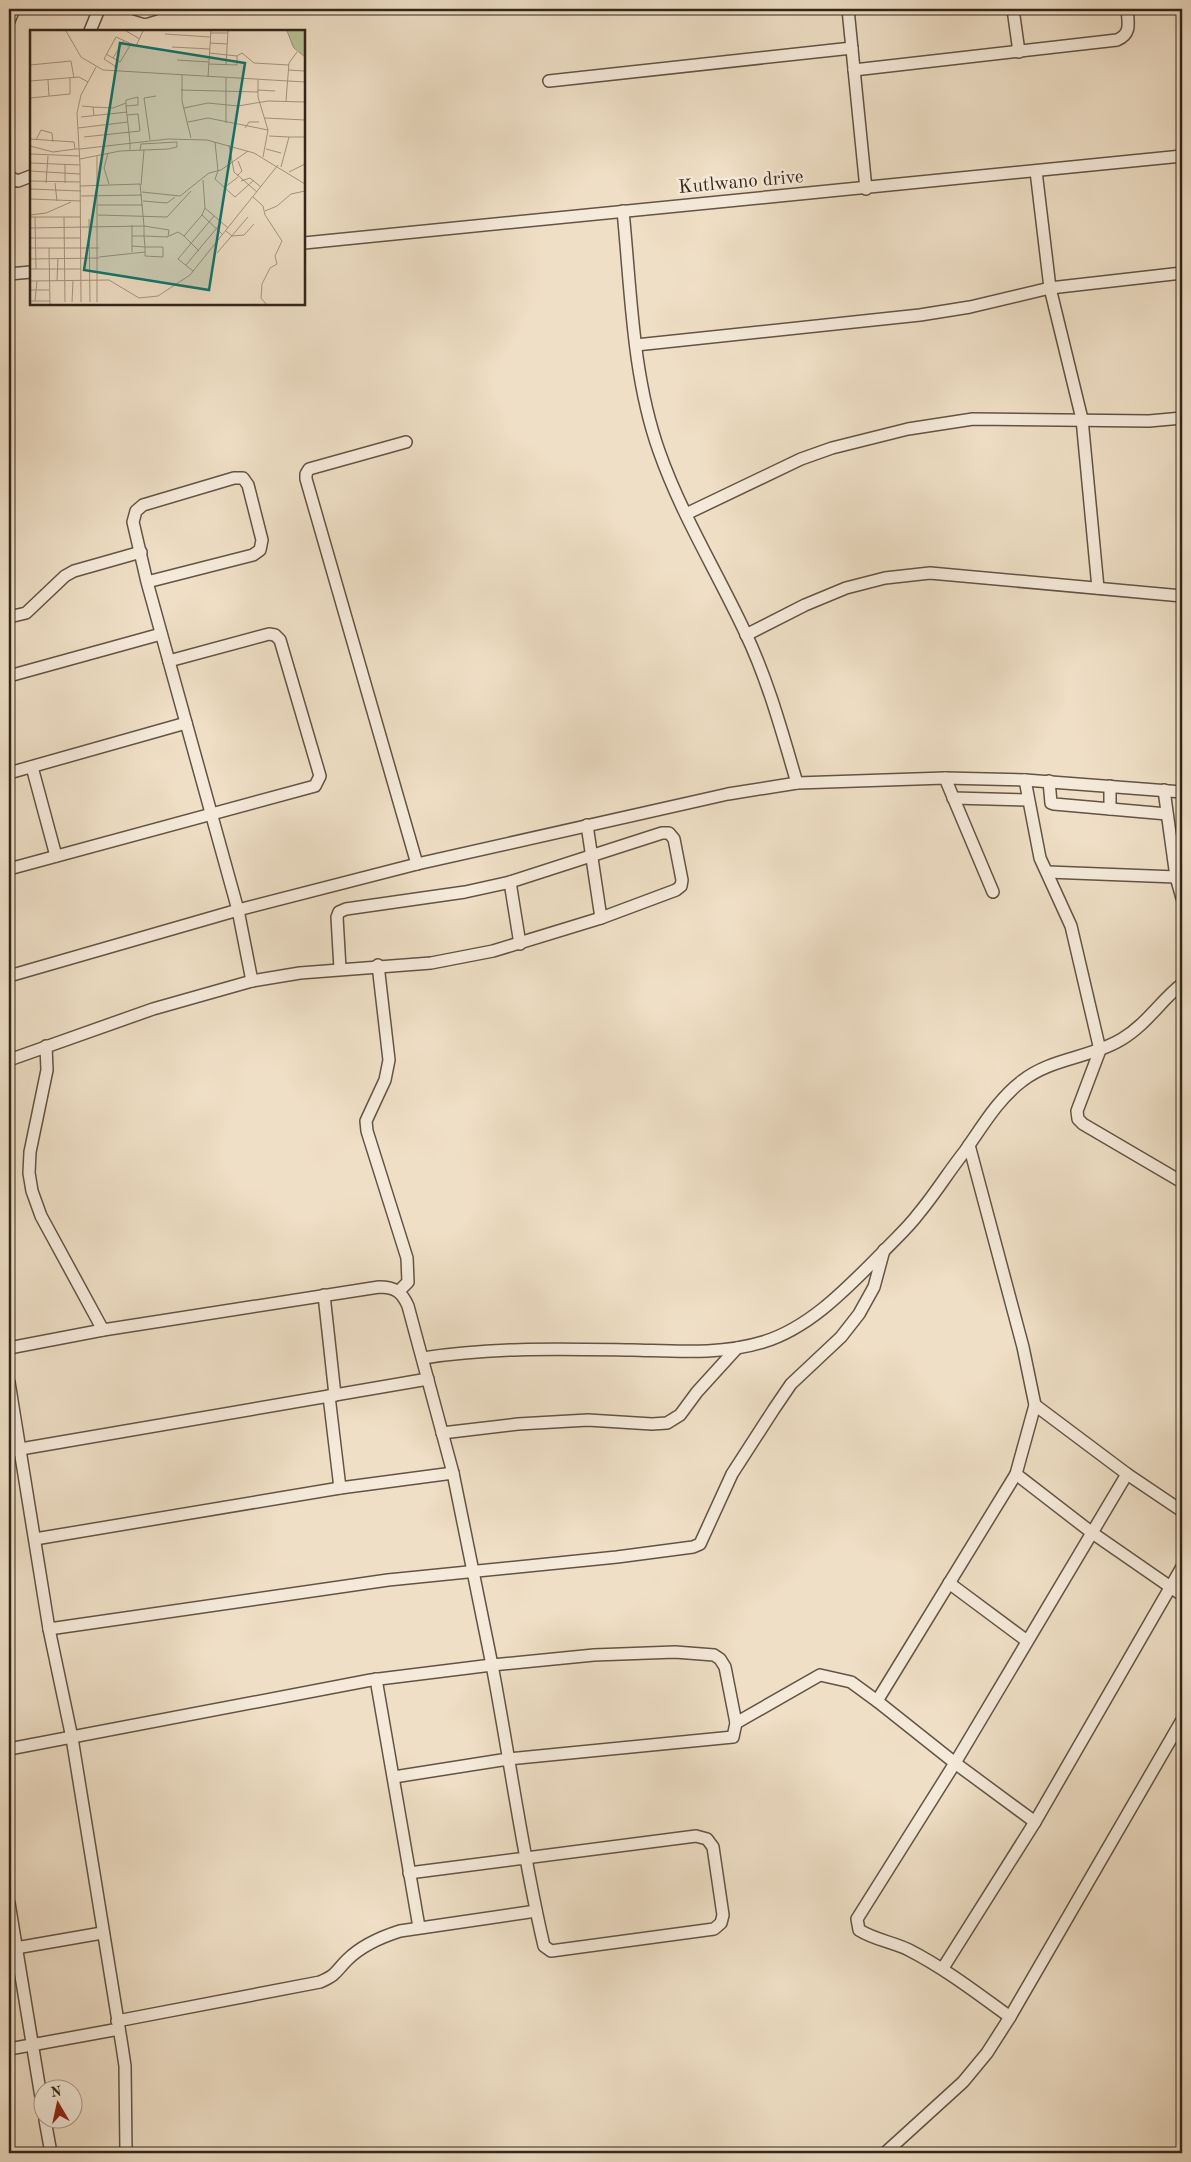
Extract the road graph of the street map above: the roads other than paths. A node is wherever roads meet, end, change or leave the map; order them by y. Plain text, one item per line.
1 (14, 9) edge
2 (99, 9) edge
3 (135, 9) edge
4 (155, 9) edge
5 (848, 9) edge
6 (1013, 9) edge
7 (1127, 9) edge
8 (9, 21) edge
9 (90, 30) edge
10 (852, 48) junction
11 (1018, 52) junction
12 (854, 70) junction
13 (550, 81) dead end
14 (1182, 156) edge
15 (1036, 171) junction
16 (30, 176) edge
17 (9, 177) edge
18 (866, 188) junction
19 (623, 211) junction
20 (305, 243) edge
21 (30, 272) edge
22 (1182, 273) edge
23 (9, 274) edge
24 (1050, 288) junction
25 (636, 345) junction
26 (1182, 418) edge
27 (1082, 419) junction
28 (406, 442) dead end
29 (686, 514) junction
30 (141, 552) junction
31 (147, 582) junction
32 (1098, 588) junction
33 (1182, 596) edge
34 (9, 617) edge
35 (162, 634) junction
36 (746, 635) junction
37 (169, 661) junction
38 (9, 676) edge
39 (186, 723) junction
40 (32, 767) junction
41 (9, 774) edge
42 (945, 778) junction
43 (1025, 780) junction
44 (1049, 781) junction
45 (798, 783) junction
46 (1110, 786) junction
47 (1164, 790) junction
48 (1182, 792) edge
49 (953, 798) junction
50 (1028, 800) junction
51 (1110, 810) junction
52 (213, 814) junction
53 (1167, 814) junction
54 (587, 825) junction
55 (56, 856) junction
56 (591, 856) junction
57 (417, 864) junction
58 (9, 869) edge
59 (1048, 872) junction
60 (1178, 872) edge
61 (510, 882) junction
62 (993, 892) dead end
63 (1182, 898) edge
64 (238, 910) junction
65 (601, 918) junction
66 (520, 944) junction
67 (378, 965) junction
68 (340, 969) junction
69 (9, 976) edge
70 (252, 982) junction
71 (1182, 984) edge
72 (46, 1046) junction
73 (1100, 1050) junction
74 (9, 1060) edge
75 (969, 1145) junction
76 (1182, 1182) edge
77 (884, 1250) junction
78 (398, 1291) junction
79 (324, 1296) junction
80 (102, 1330) junction
81 (9, 1348) edge
82 (737, 1348) junction
83 (423, 1358) junction
84 (428, 1379) junction
85 (9, 1382) edge
86 (332, 1396) junction
87 (1035, 1405) junction
88 (442, 1433) junction
89 (14, 1449) edge
90 (453, 1473) junction
91 (1016, 1474) junction
92 (1127, 1474) junction
93 (340, 1488) junction
94 (1182, 1511) edge
95 (1091, 1532) junction
96 (35, 1539) junction
97 (1182, 1567) edge
98 (473, 1571) junction
99 (950, 1583) junction
100 (1170, 1587) junction
101 (1182, 1595) edge
102 (49, 1629) junction
103 (1027, 1641) junction
104 (492, 1665) junction
105 (376, 1679) junction
106 (877, 1701) junction
107 (1182, 1720) edge
108 (736, 1723) junction
109 (72, 1738) junction
110 (9, 1749) edge
111 (508, 1759) junction
112 (955, 1763) junction
113 (394, 1777) junction
114 (1035, 1822) junction
115 (526, 1857) junction
116 (409, 1873) junction
117 (9, 1903) edge
118 (536, 1911) junction
119 (419, 1927) junction
120 (102, 1933) junction
121 (13, 1949) edge
122 (942, 1968) junction
123 (1010, 2017) junction
124 (118, 2025) junction
125 (32, 2044) junction
126 (9, 2048) edge
127 (38, 2080) edge
128 (47, 2130) edge
129 (51, 2153) edge
130 (126, 2153) edge
131 (885, 2153) edge

1 - 8 street
2 - 9 street
3 - 4 street
5 - 10 street
6 - 11 street
7 - 11 street
10 - 12 street
10 - 13 street
11 - 12 street
12 - 18 street
14 - 15 street, Kutlwano drive
15 - 18 street, Kutlwano drive
15 - 24 street
16 - 17 street
18 - 19 street, Kutlwano drive
19 - 20 street, Kutlwano drive
19 - 25 street
21 - 23 street
22 - 24 street
24 - 25 street
24 - 27 street
25 - 29 street
26 - 27 street
27 - 29 street
27 - 32 street
28 - 57 street
29 - 36 street
30 - 31 street
30 - 31 street
30 - 34 street
31 - 35 street
32 - 33 street
32 - 36 street
35 - 37 street
35 - 38 street
36 - 45 street
37 - 39 street
37 - 52 street
39 - 40 street
39 - 52 street
40 - 41 street
40 - 55 street
42 - 43 street
42 - 45 street
42 - 49 street
43 - 44 street
43 - 50 street
44 - 46 street
44 - 51 street
45 - 54 street
46 - 47 street
46 - 51 street
47 - 48 street
47 - 53 street
49 - 50 street
49 - 62 street
50 - 59 street
51 - 53 street
52 - 55 street
52 - 64 street
53 - 60 street
54 - 56 street
54 - 57 street
55 - 58 street
56 - 61 street
56 - 65 street
56 - 65 street
57 - 64 street
59 - 60 street
59 - 73 street
60 - 63 street
61 - 66 street
61 - 68 street
64 - 69 street
64 - 70 street
65 - 66 street
66 - 67 street
67 - 68 street
67 - 78 street
68 - 70 street
70 - 72 street
71 - 73 street
72 - 74 street
72 - 80 street
73 - 75 street
73 - 76 street
75 - 77 street
75 - 87 street
77 - 82 street
77 - 98 street
78 - 79 street
78 - 83 street
79 - 80 street
79 - 86 street
80 - 81 street
82 - 83 street
82 - 88 street
83 - 84 street
84 - 86 street
84 - 88 street
85 - 89 street
86 - 89 street
86 - 93 street
87 - 91 street
87 - 92 street
88 - 90 street
89 - 96 street
90 - 93 street
90 - 98 street
91 - 95 street
91 - 99 street
92 - 94 street
92 - 95 street
93 - 96 street
95 - 100 street
95 - 103 street
96 - 102 street
97 - 100 street
98 - 102 street
98 - 104 street
99 - 103 street
99 - 106 street
100 - 101 street
100 - 114 street
102 - 109 street
103 - 112 street
104 - 105 street
104 - 108 street
104 - 111 street
105 - 109 street
105 - 113 street
106 - 108 street
106 - 112 street
107 - 123 street
108 - 111 street
109 - 110 street
109 - 120 street
111 - 113 street
111 - 115 street
112 - 114 street
112 - 122 street
113 - 116 street
114 - 122 street
115 - 116 street
115 - 118 street
115 - 118 street
116 - 119 street
117 - 121 street
118 - 119 street
119 - 124 street
120 - 121 street
120 - 124 street
121 - 125 street
122 - 123 street
123 - 131 street
124 - 125 street
124 - 130 street
125 - 126 street
125 - 127 street
128 - 129 street

